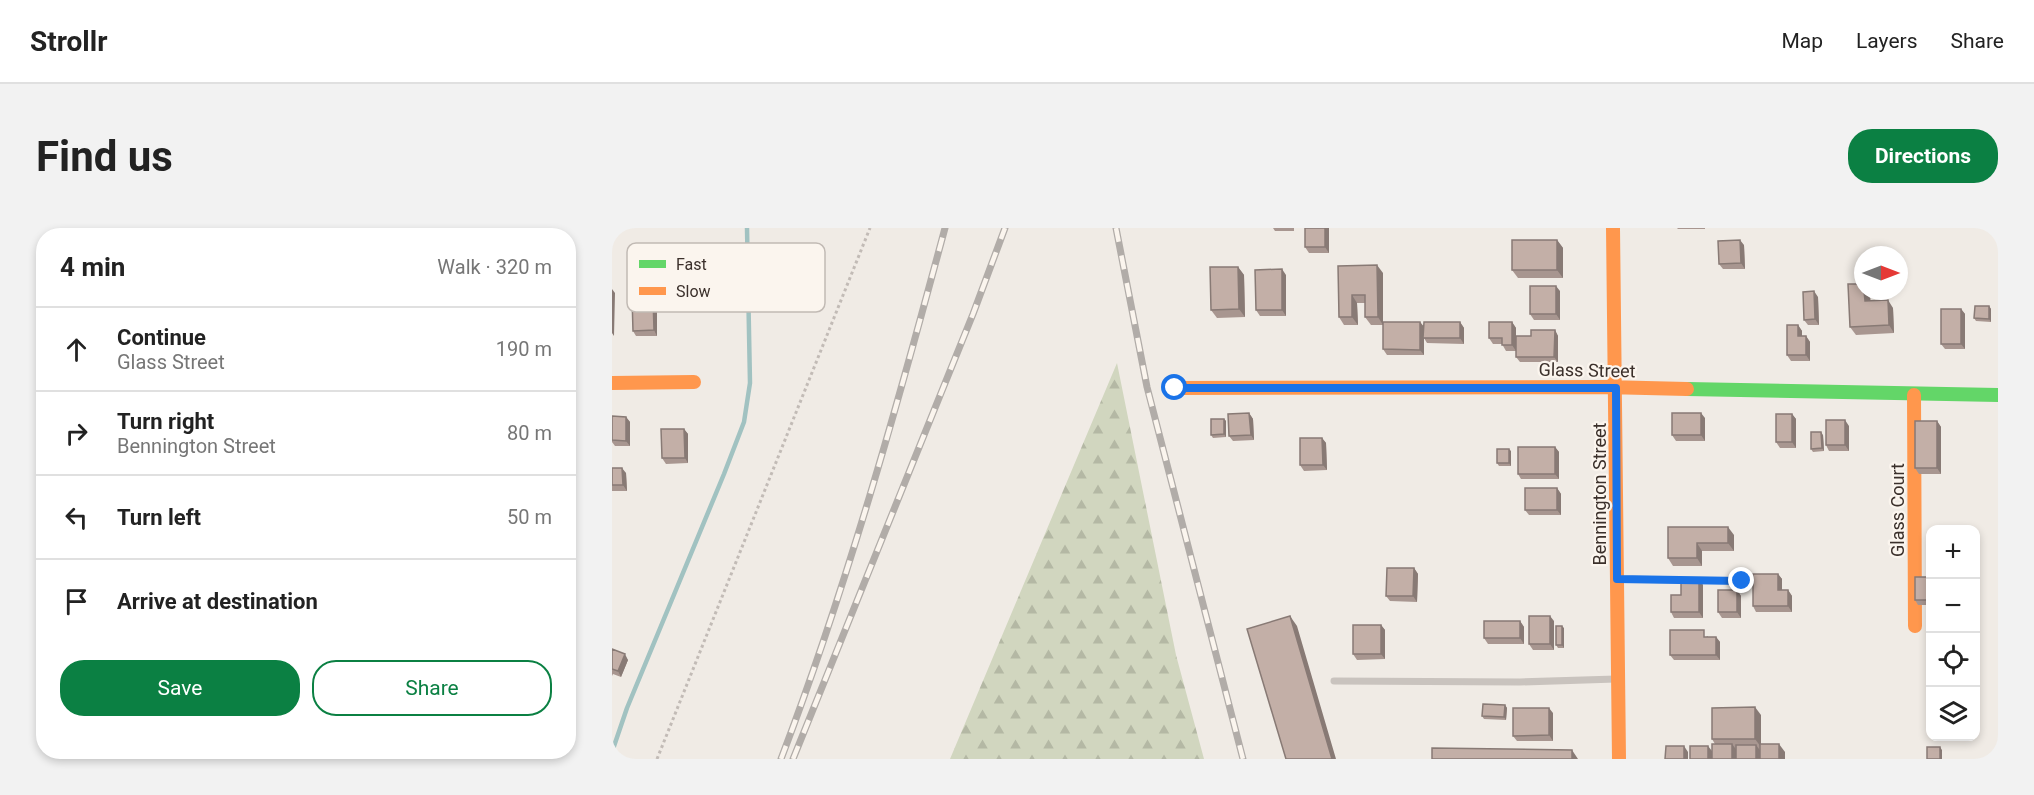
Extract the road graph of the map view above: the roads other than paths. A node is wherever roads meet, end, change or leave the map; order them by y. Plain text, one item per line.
1 (1613, 228) edge
2 (694, 382) dead end
3 (612, 383) edge
4 (1175, 388) dead end
5 (1616, 388) junction
6 (1914, 395) junction
7 (1998, 396) edge
8 (1617, 579) junction
9 (1742, 581) dead end
10 (1915, 626) dead end
11 (1618, 679) junction
12 (1334, 681) dead end
13 (1619, 759) edge

1 - 5 street, Bennington Street
2 - 3 street
4 - 5 street, Glass Street
5 - 6 street, Glass Street
5 - 8 street, Bennington Street
6 - 7 street, Glass Street
6 - 10 street, Glass Court
8 - 9 lane
8 - 11 street, Bennington Street
11 - 12 lane
11 - 13 street, Bennington Street

